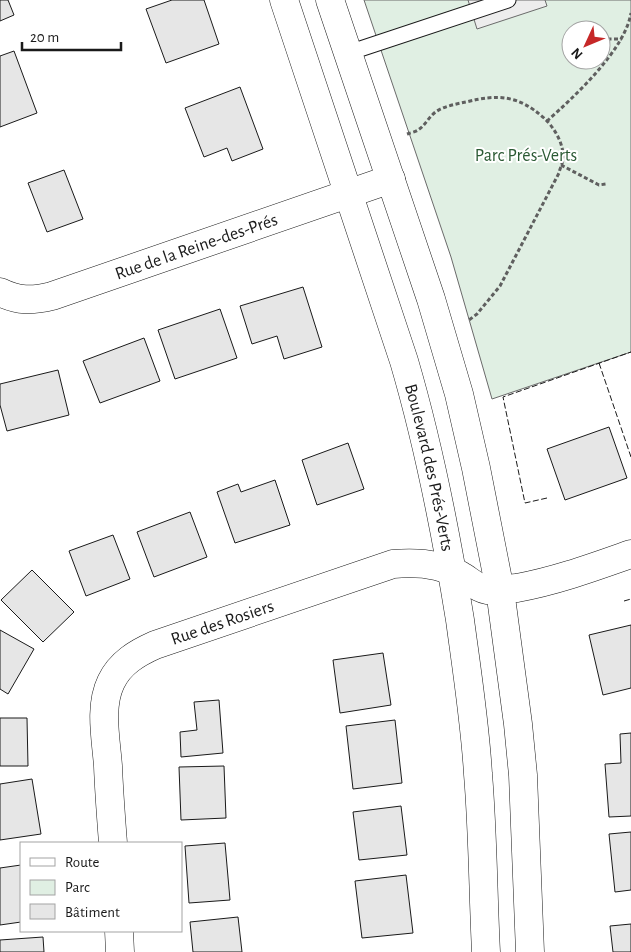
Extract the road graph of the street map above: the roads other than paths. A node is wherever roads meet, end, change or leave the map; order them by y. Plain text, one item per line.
1 (284, 0) edge
2 (330, 0) edge
3 (508, 0) edge
4 (348, 53) junction
5 (391, 179) junction
6 (349, 194) junction
7 (0, 292) edge
8 (631, 554) edge
9 (452, 571) junction
10 (500, 590) junction
11 (113, 842) edge
12 (119, 932) edge
13 (120, 952) edge
14 (486, 952) edge
15 (530, 952) edge

1 - 6 street, Boulevard des Prés-Verts
2 - 4 street
3 - 4 lane
4 - 5 street
5 - 6 street, Rue de la Reine-des-Prés
5 - 10 street
6 - 7 street, Rue de la Reine-des-Prés
6 - 9 street, Boulevard des Prés-Verts
8 - 10 street
9 - 10 street, Rue des Rosiers
9 - 11 street, Rue des Rosiers
9 - 14 street, Boulevard des Prés-Verts
10 - 15 street
12 - 13 street

